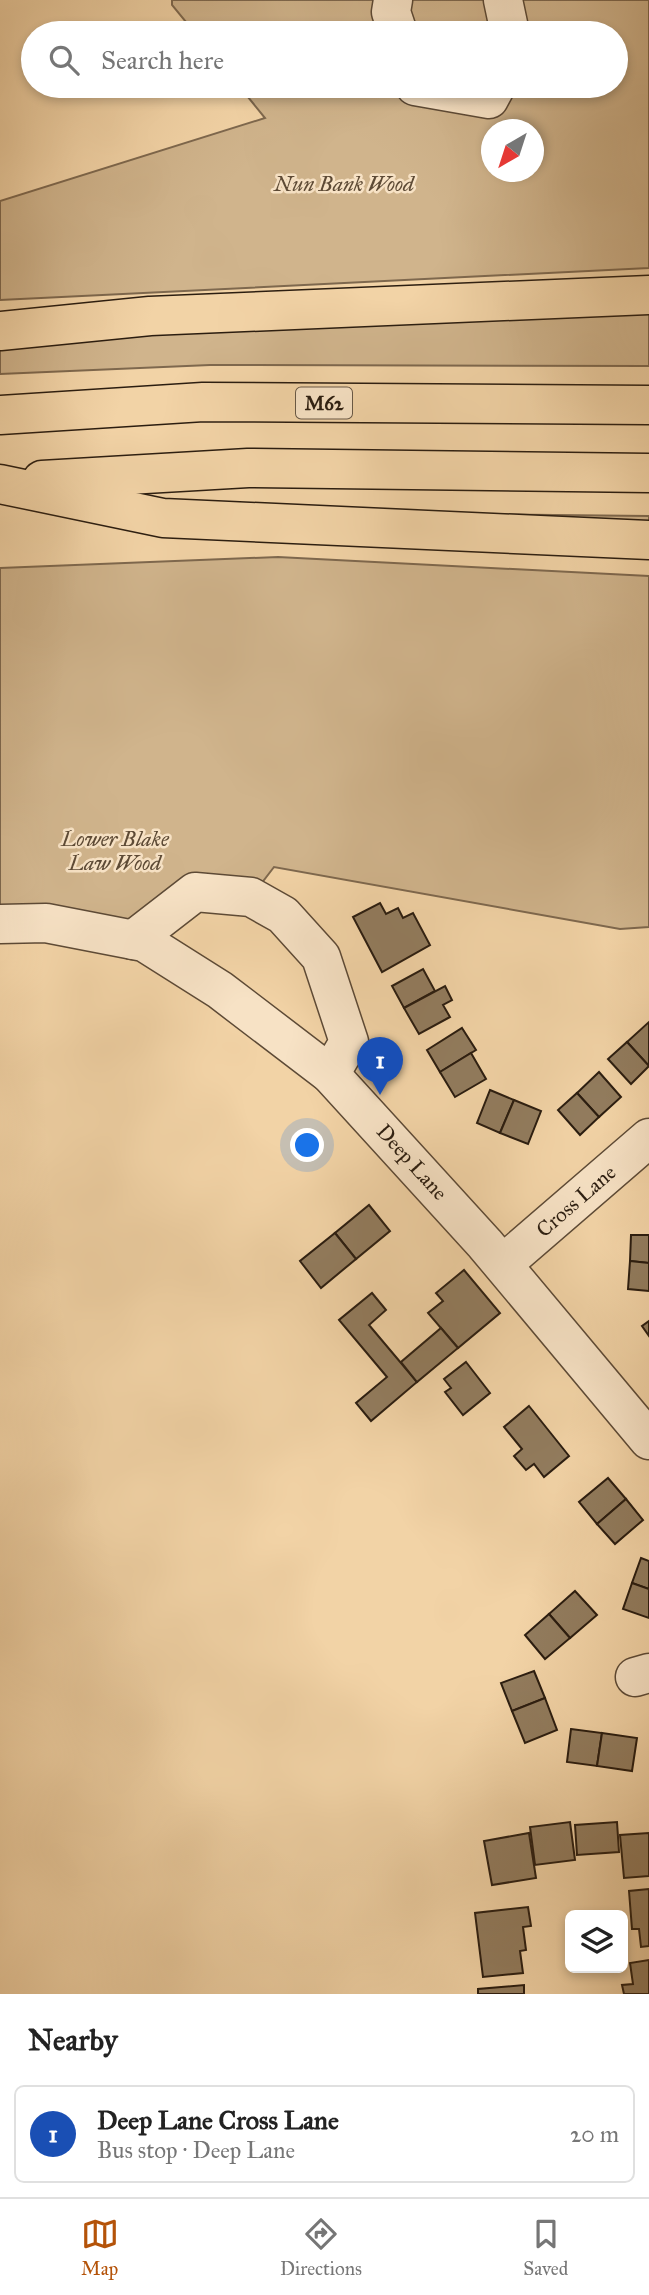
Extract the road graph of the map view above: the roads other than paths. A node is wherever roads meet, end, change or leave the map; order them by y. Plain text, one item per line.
1 (393, 0) edge
2 (503, 0) edge
3 (394, 21) edge
4 (507, 21) edge
5 (649, 295) edge
6 (0, 331) edge
7 (649, 405) edge
8 (0, 415) edge
9 (649, 473) edge
10 (0, 483) edge
11 (649, 540) edge
12 (0, 924) edge
13 (133, 940) junction
14 (330, 1074) junction
15 (649, 1138) edge
16 (503, 1264) junction
17 (649, 1440) edge

1 - 3 street
2 - 4 street
5 - 6 highway
7 - 8 highway, M62
9 - 10 highway
10 - 11 highway
12 - 13 street, Deep Lane
13 - 14 street, Deep Lane
13 - 14 street
14 - 16 street, Deep Lane
15 - 16 street, Cross Lane
16 - 17 street, Deep Lane

